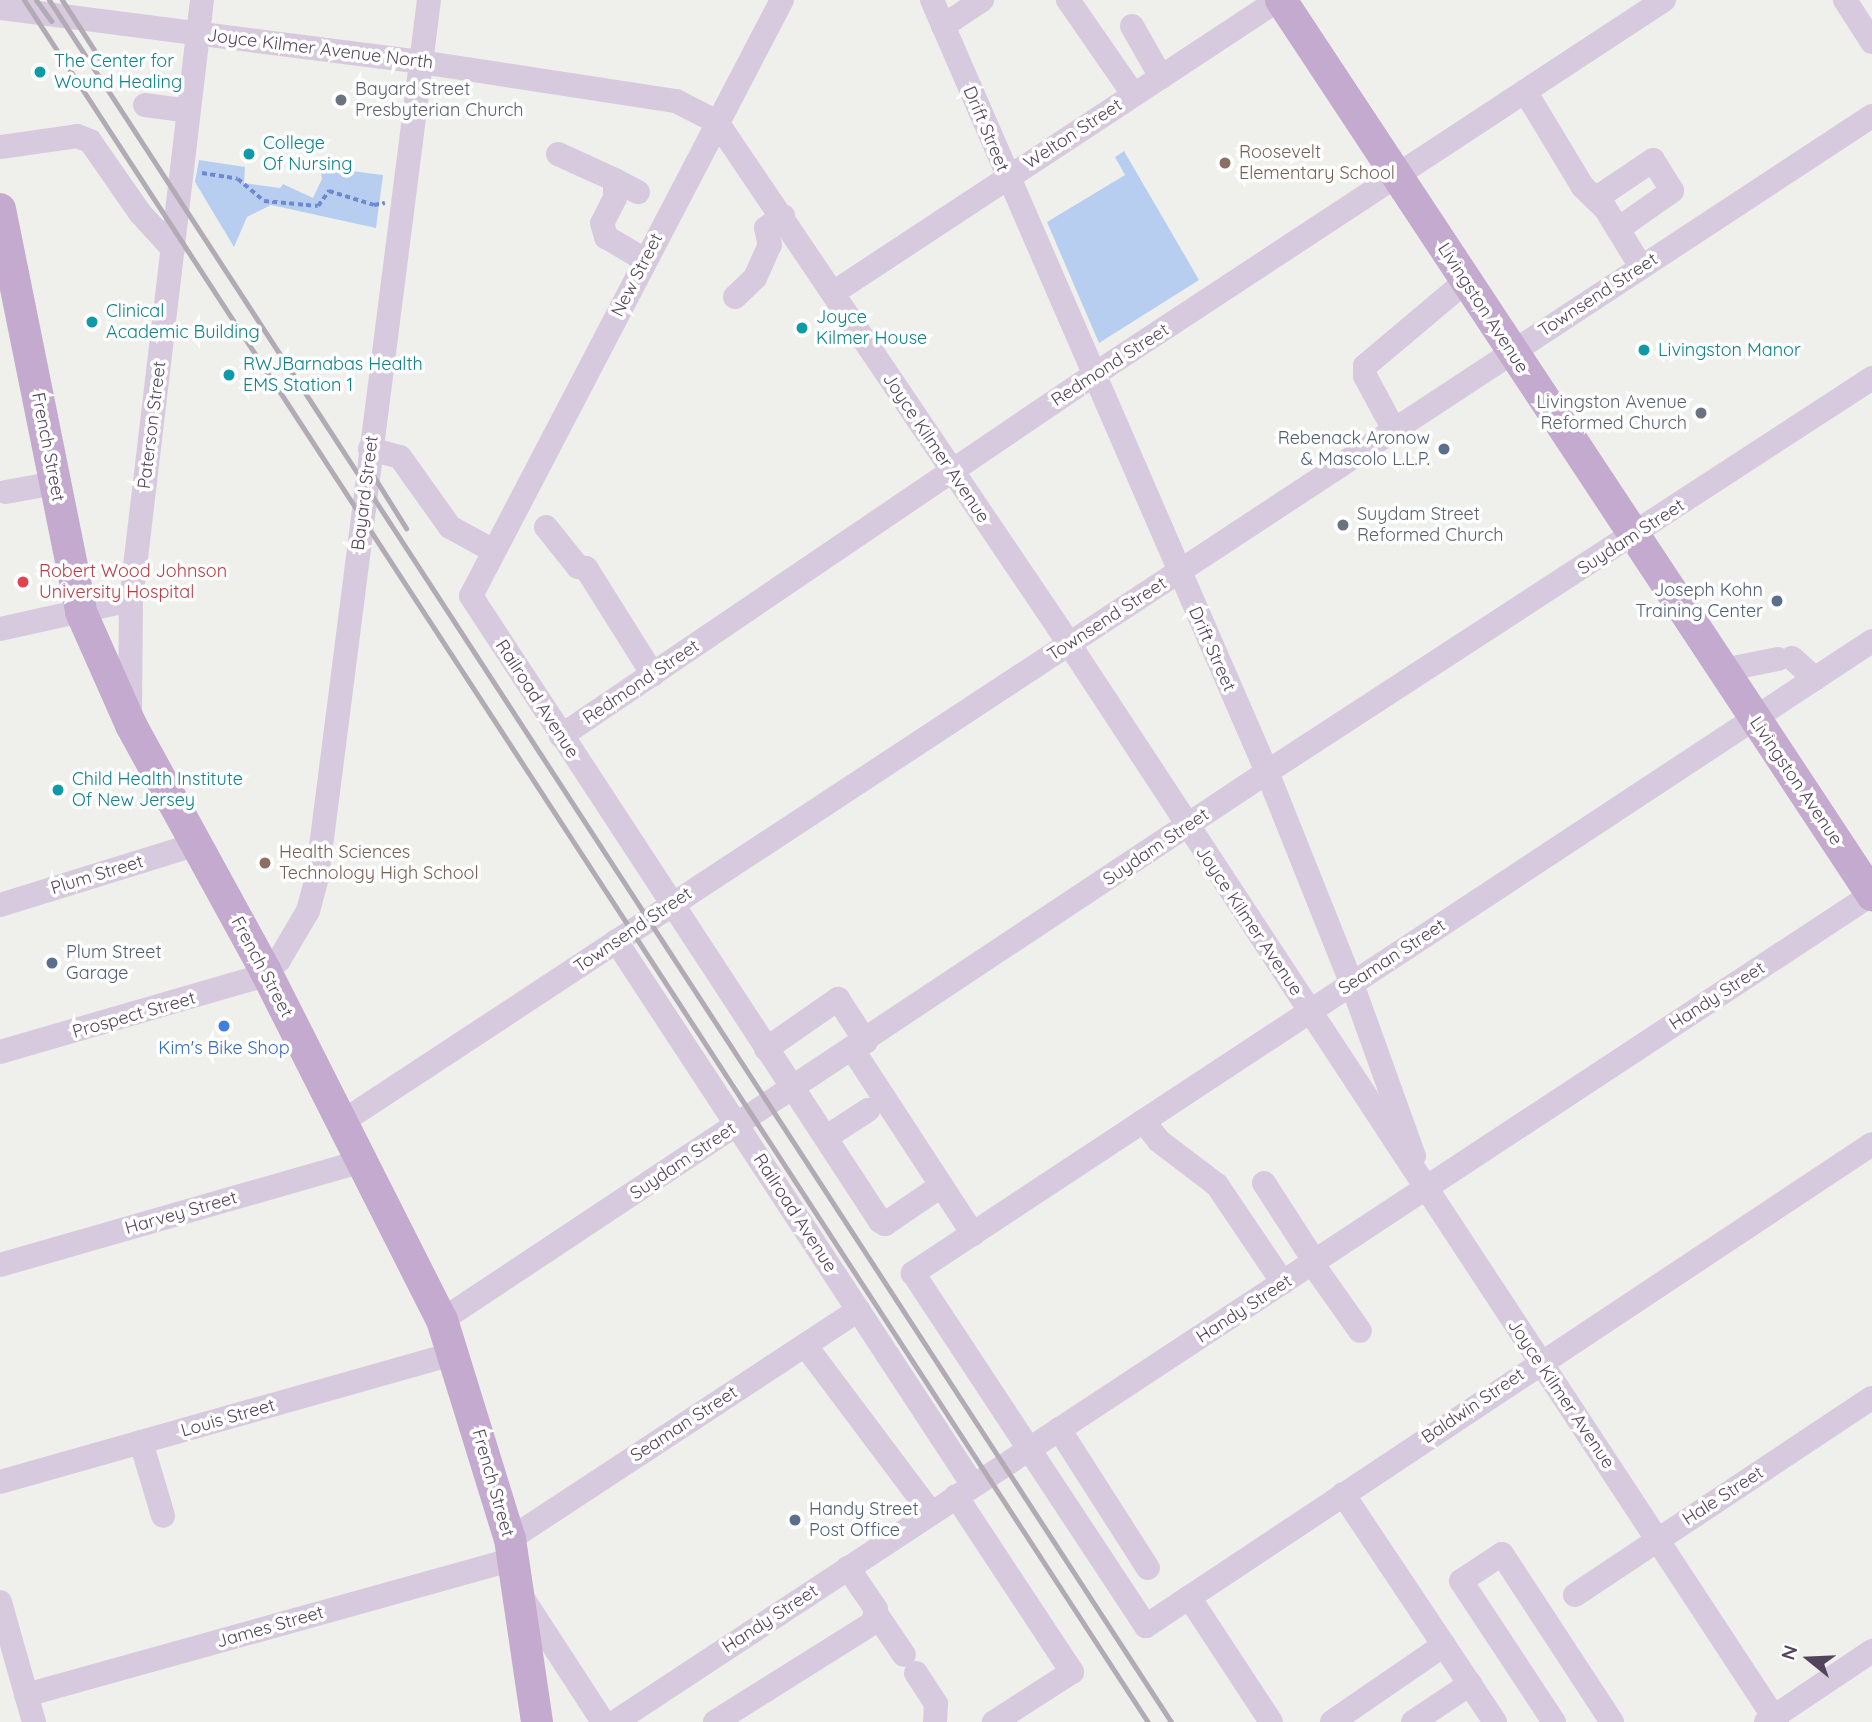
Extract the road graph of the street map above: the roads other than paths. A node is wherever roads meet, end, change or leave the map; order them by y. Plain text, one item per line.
1 (84, 0) edge
2 (202, 0) edge
3 (429, 0) edge
4 (782, 0) edge
5 (932, 0) edge
6 (982, 0) edge
7 (1068, 0) edge
8 (1280, 0) edge
9 (1664, 0) edge
10 (1845, 0) edge
11 (0, 8) edge
12 (97, 22) junction
13 (943, 26) junction
14 (1132, 26) dead end
15 (198, 33) junction
16 (1872, 42) edge
17 (421, 62) junction
18 (1160, 77) junction
19 (1525, 92) junction
20 (1133, 94) junction
21 (145, 105) dead end
22 (189, 111) junction
23 (1872, 116) edge
24 (717, 122) junction
25 (0, 147) edge
26 (558, 154) dead end
27 (1006, 177) junction
28 (1397, 177) junction
29 (615, 180) junction
30 (638, 192) dead end
31 (1595, 199) junction
32 (0, 209) edge
33 (783, 216) junction
34 (1618, 229) junction
35 (173, 249) junction
36 (645, 260) junction
37 (1641, 267) junction
38 (1466, 281) junction
39 (833, 293) junction
40 (735, 297) dead end
41 (1512, 352) junction
42 (1094, 374) junction
43 (1872, 378) edge
44 (1394, 430) junction
45 (370, 449) junction
46 (951, 470) junction
47 (55, 483) junction
48 (6, 492) dead end
49 (546, 527) dead end
50 (1633, 536) junction
51 (494, 551) junction
52 (1179, 573) junction
53 (131, 600) junction
54 (81, 612) junction
55 (0, 629) edge
56 (1872, 641) edge
57 (1069, 643) junction
58 (1723, 670) junction
59 (653, 675) junction
60 (1815, 678) junction
61 (1755, 718) junction
62 (131, 725) junction
63 (561, 736) junction
64 (1266, 772) junction
65 (1186, 828) junction
66 (194, 845) junction
67 (1872, 894) edge
68 (671, 904) junction
69 (0, 905) edge
70 (616, 941) junction
71 (265, 970) junction
72 (1352, 984) junction
73 (1309, 1011) junction
74 (859, 1046) junction
75 (766, 1049) junction
76 (0, 1052) edge
77 (793, 1089) junction
78 (867, 1110) dead end
79 (1143, 1121) junction
80 (342, 1122) junction
81 (737, 1125) junction
82 (828, 1136) junction
83 (1872, 1143) edge
84 (362, 1161) junction
85 (1264, 1183) dead end
86 (941, 1186) junction
87 (1425, 1190) junction
88 (973, 1234) junction
89 (1314, 1263) junction
90 (0, 1265) edge
91 (1283, 1283) junction
92 (858, 1310) junction
93 (442, 1320) junction
94 (1360, 1331) dead end
95 (805, 1345) junction
96 (455, 1353) junction
97 (1539, 1362) junction
98 (1872, 1398) edge
99 (1059, 1429) junction
100 (141, 1442) junction
101 (1027, 1451) junction
102 (0, 1482) edge
103 (965, 1491) junction
104 (1343, 1494) junction
105 (931, 1513) junction
106 (163, 1516) dead end
107 (1658, 1540) junction
108 (512, 1549) junction
109 (848, 1568) junction
110 (1148, 1569) dead end
111 (520, 1593) junction
112 (1575, 1595) dead end
113 (1189, 1597) junction
114 (0, 1602) edge
115 (877, 1615) junction
116 (1444, 1645) junction
117 (1872, 1651) edge
118 (1470, 1684) junction
119 (26, 1695) junction
120 (1772, 1720) edge
121 (34, 1722) edge
122 (537, 1722) edge
123 (603, 1722) edge
124 (615, 1722) edge
125 (715, 1722) edge
126 (935, 1722) edge
127 (994, 1722) edge
128 (1271, 1722) edge
129 (1332, 1722) edge
130 (1413, 1722) edge
131 (1495, 1722) edge
132 (1554, 1722) edge
133 (1612, 1722) edge

1 - 12 street
2 - 15 street, Paterson Street
3 - 17 street, Bayard Street
4 - 24 street, New Street
5 - 13 street, Drift Street
6 - 13 street
7 - 20 street
8 - 18 street, Welton Street
8 - 28 main road, Livingston Avenue
9 - 19 street, Redmond Street
10 - 16 street
11 - 12 street, Joyce Kilmer Avenue North
12 - 15 street, Joyce Kilmer Avenue North
13 - 27 street, Drift Street
14 - 18 street
15 - 17 street, Joyce Kilmer Avenue North
15 - 22 street, Paterson Street
17 - 24 street, Joyce Kilmer Avenue North
17 - 45 street, Bayard Street
18 - 20 street, Welton Street
19 - 28 street, Redmond Street
19 - 31 street
20 - 27 street, Welton Street
21 - 22 street
22 - 35 street, Paterson Street
23 - 37 street, Townsend Street
24 - 33 street, Joyce Kilmer Avenue
24 - 36 street, New Street
25 - 35 street
26 - 29 street
27 - 39 street, Welton Street
27 - 42 street, Drift Street
28 - 38 main road, Livingston Avenue
28 - 42 street, Redmond Street
29 - 30 street
29 - 36 street
31 - 34 street
31 - 34 street
32 - 47 main road, French Street
33 - 39 street, Joyce Kilmer Avenue
33 - 40 street
34 - 37 street
35 - 53 street, Paterson Street
36 - 51 street, New Street
37 - 41 street, Townsend Street
38 - 41 main road, Livingston Avenue
38 - 44 street
39 - 46 street, Joyce Kilmer Avenue
41 - 44 street, Townsend Street
41 - 50 main road, Livingston Avenue
42 - 46 street, Redmond Street
42 - 52 street, Drift Street
43 - 50 street, Suydam Street
44 - 52 street, Townsend Street
45 - 51 street
45 - 71 street, Bayard Street
46 - 57 street, Joyce Kilmer Avenue
46 - 59 street, Redmond Street
47 - 48 street
47 - 54 main road, French Street
49 - 59 street
50 - 58 main road, Livingston Avenue
50 - 64 street, Suydam Street
51 - 63 street, Railroad Avenue
52 - 57 street, Townsend Street
52 - 64 street, Drift Street
53 - 54 street
53 - 62 street, Paterson Street
54 - 55 street
54 - 62 main road, French Street
56 - 60 street, Seaman Street
57 - 65 street, Joyce Kilmer Avenue
57 - 68 street, Townsend Street
58 - 60 street
58 - 61 main road, Livingston Avenue
59 - 63 street, Redmond Street
60 - 61 street, Seaman Street
61 - 67 main road, Livingston Avenue
61 - 72 street, Seaman Street
62 - 66 main road, French Street
63 - 68 street, Railroad Avenue
64 - 65 street, Suydam Street
64 - 72 street, Drift Street
65 - 73 street, Joyce Kilmer Avenue
65 - 74 street, Suydam Street
66 - 69 street, Plum Street
66 - 71 main road, French Street
67 - 87 street, Handy Street
68 - 70 street, Townsend Street
68 - 75 street, Railroad Avenue
70 - 80 street, Townsend Street
70 - 81 street, Railroad Avenue
71 - 76 street, Prospect Street
71 - 80 main road, French Street
72 - 73 street, Seaman Street
72 - 87 street, Drift Street
73 - 79 street, Seaman Street
73 - 87 street, Joyce Kilmer Avenue
74 - 75 street
74 - 77 street, Suydam Street
74 - 86 street
75 - 77 street, Railroad Avenue
77 - 81 street, Suydam Street
77 - 82 street, Railroad Avenue
78 - 82 street
79 - 88 street, Seaman Street
79 - 91 street
80 - 84 main road, French Street
81 - 92 street, Railroad Avenue
81 - 93 street, Suydam Street
82 - 86 street, Railroad Avenue
83 - 97 street, Baldwin Street
84 - 90 street, Harvey Street
84 - 93 main road, French Street
85 - 89 street
86 - 88 street
87 - 89 street, Handy Street
87 - 97 street, Joyce Kilmer Avenue
88 - 101 street, Seaman Street
89 - 91 street, Handy Street
89 - 94 street
91 - 99 street, Handy Street
92 - 95 street, Seaman Street
92 - 103 street, Railroad Avenue
93 - 96 main road, French Street
95 - 105 street
95 - 108 street, Seaman Street
96 - 100 street, Louis Street
96 - 108 main road, French Street
97 - 104 street, Baldwin Street
97 - 107 street, Joyce Kilmer Avenue
98 - 107 street, Hale Street
99 - 101 street, Handy Street
99 - 110 street
100 - 102 street, Louis Street
100 - 106 street
101 - 103 street, Handy Street
101 - 113 street, Baldwin Street
103 - 105 street, Handy Street
103 - 127 street, Railroad Avenue
104 - 113 street, Baldwin Street
104 - 116 street
105 - 109 street, Handy Street
107 - 112 street, Hale Street
107 - 120 street, Joyce Kilmer Avenue
108 - 111 main road, French Street
108 - 119 street, James Street
109 - 115 street
109 - 124 street, Handy Street
111 - 122 main road, French Street
111 - 123 street
113 - 128 street
114 - 119 street
115 - 125 street
115 - 126 street
116 - 118 street
116 - 129 street
117 - 120 street
118 - 130 street
118 - 131 street
119 - 121 street
132 - 133 street

